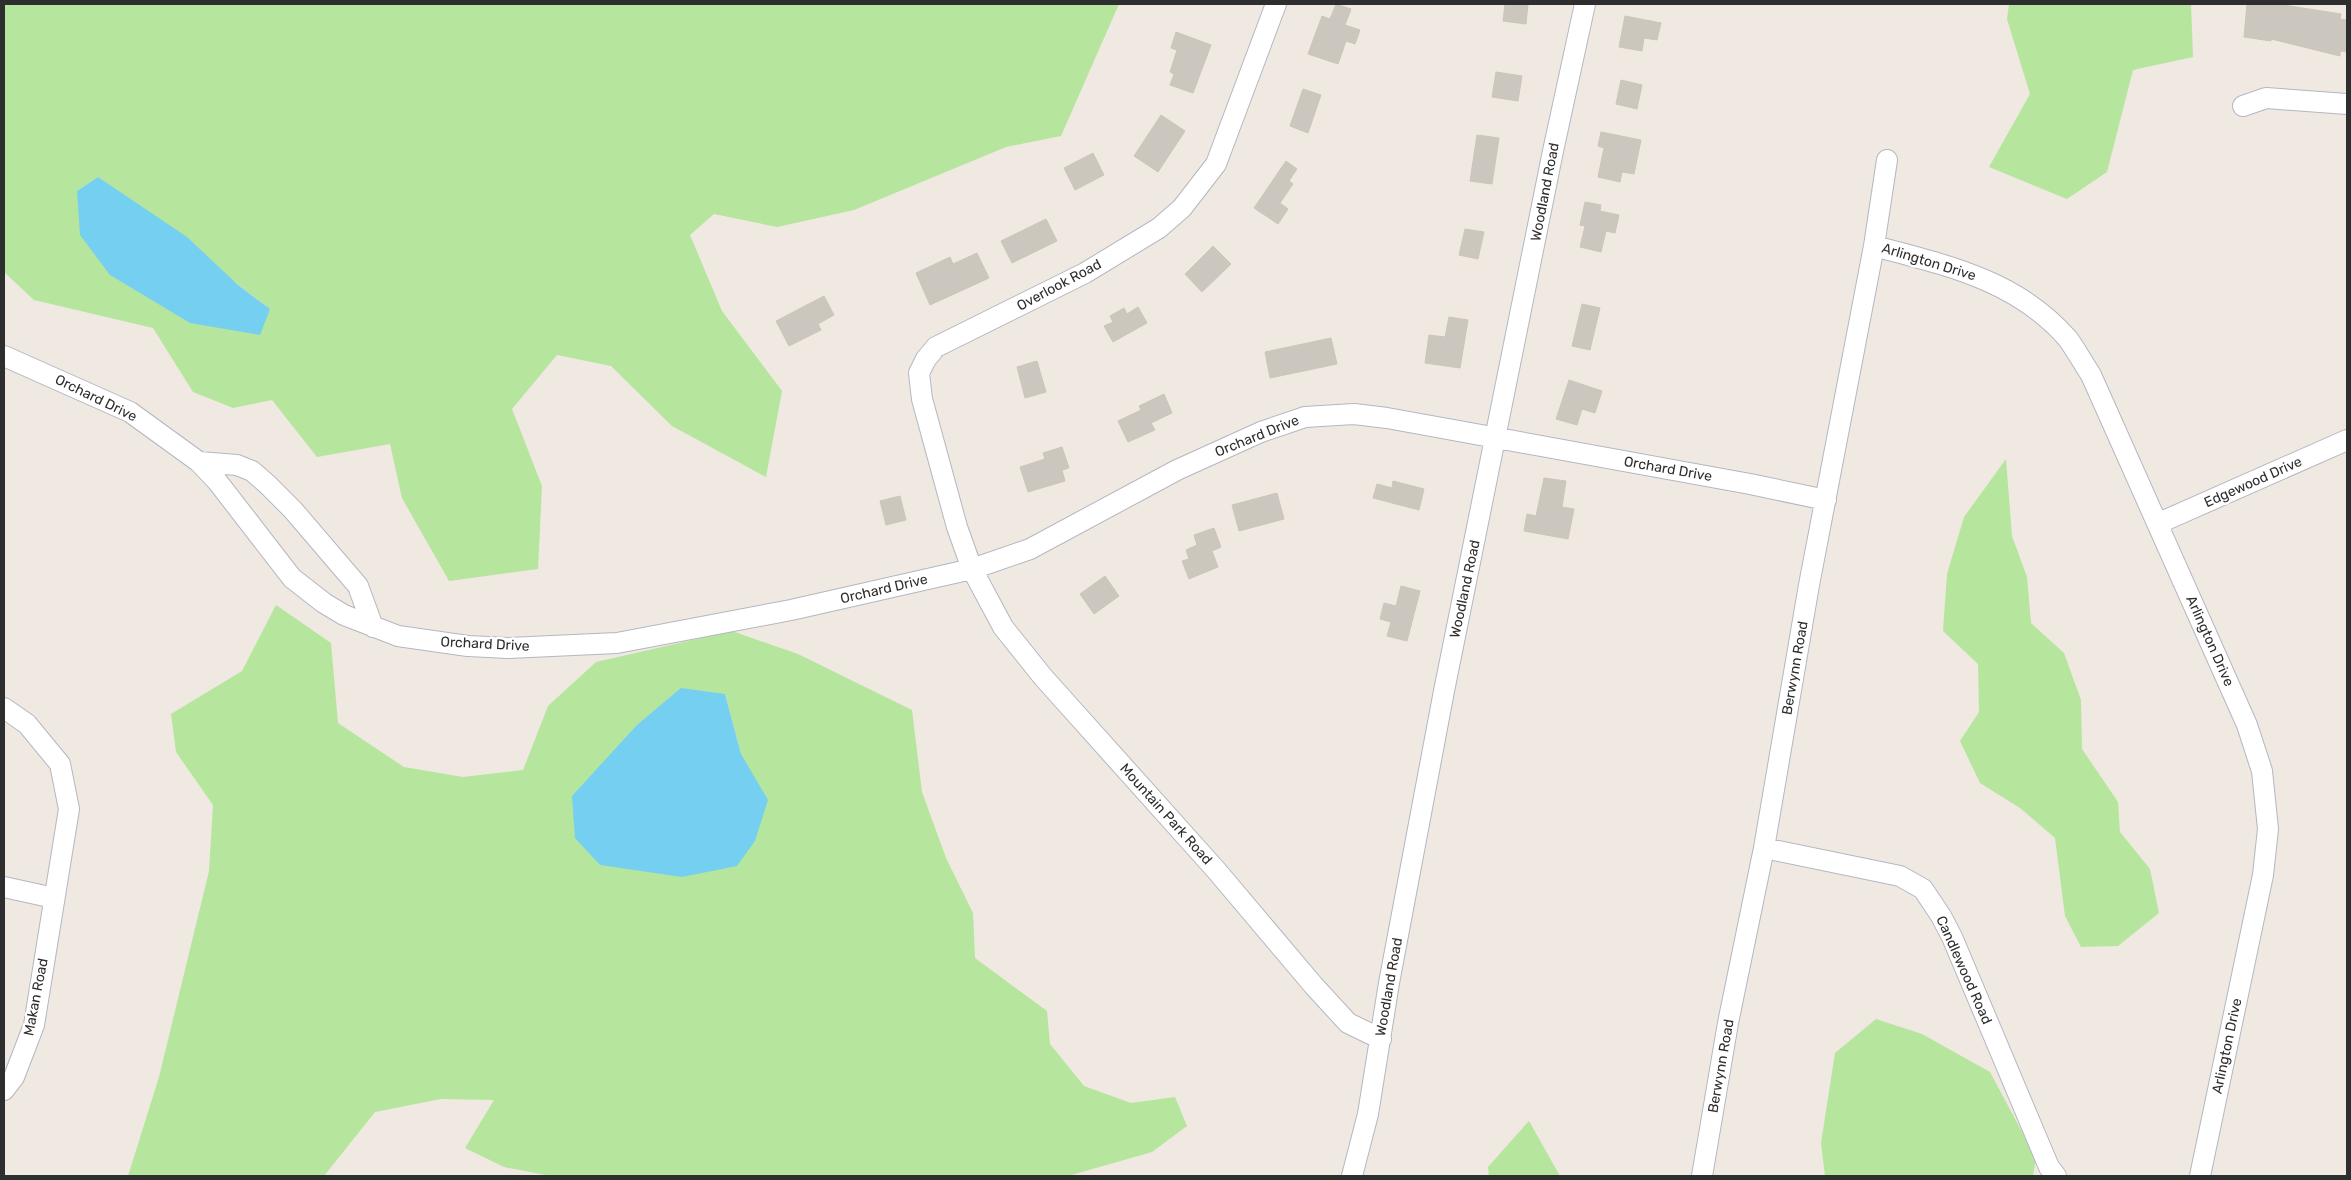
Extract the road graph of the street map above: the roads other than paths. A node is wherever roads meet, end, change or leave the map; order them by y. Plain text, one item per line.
1 (1276, 4) edge
2 (1585, 4) edge
3 (2347, 104) edge
4 (2243, 106) dead end
5 (1887, 160) dead end
6 (1874, 246) junction
7 (4, 356) edge
8 (1496, 437) junction
9 (2347, 440) edge
10 (199, 462) junction
11 (1826, 500) junction
12 (2159, 523) junction
13 (972, 569) junction
14 (373, 627) junction
15 (4, 708) edge
16 (1764, 848) junction
17 (4, 887) edge
18 (54, 898) junction
19 (1381, 1039) junction
20 (4, 1090) edge
21 (1352, 1176) edge
22 (1702, 1176) edge
23 (2056, 1176) edge
24 (2200, 1176) edge

1 - 13 street, Overlook Road
2 - 8 street, Woodland Road
3 - 4 street
5 - 6 street, Berwynn Road
6 - 11 street, Berwynn Road
6 - 12 street, Arlington Drive
7 - 10 street, Orchard Drive
8 - 11 street, Orchard Drive
8 - 13 street, Orchard Drive
8 - 19 street, Woodland Road
9 - 12 street, Edgewood Drive
10 - 14 street, Orchard Drive
10 - 14 street
11 - 16 street, Berwynn Road
12 - 24 street, Arlington Drive
13 - 14 street, Orchard Drive
13 - 19 street, Mountain Park Road
15 - 18 street, Makan Road
16 - 22 street, Berwynn Road
16 - 23 street, Candlewood Road
17 - 18 street
18 - 20 street, Makan Road
19 - 21 street, Woodland Road

